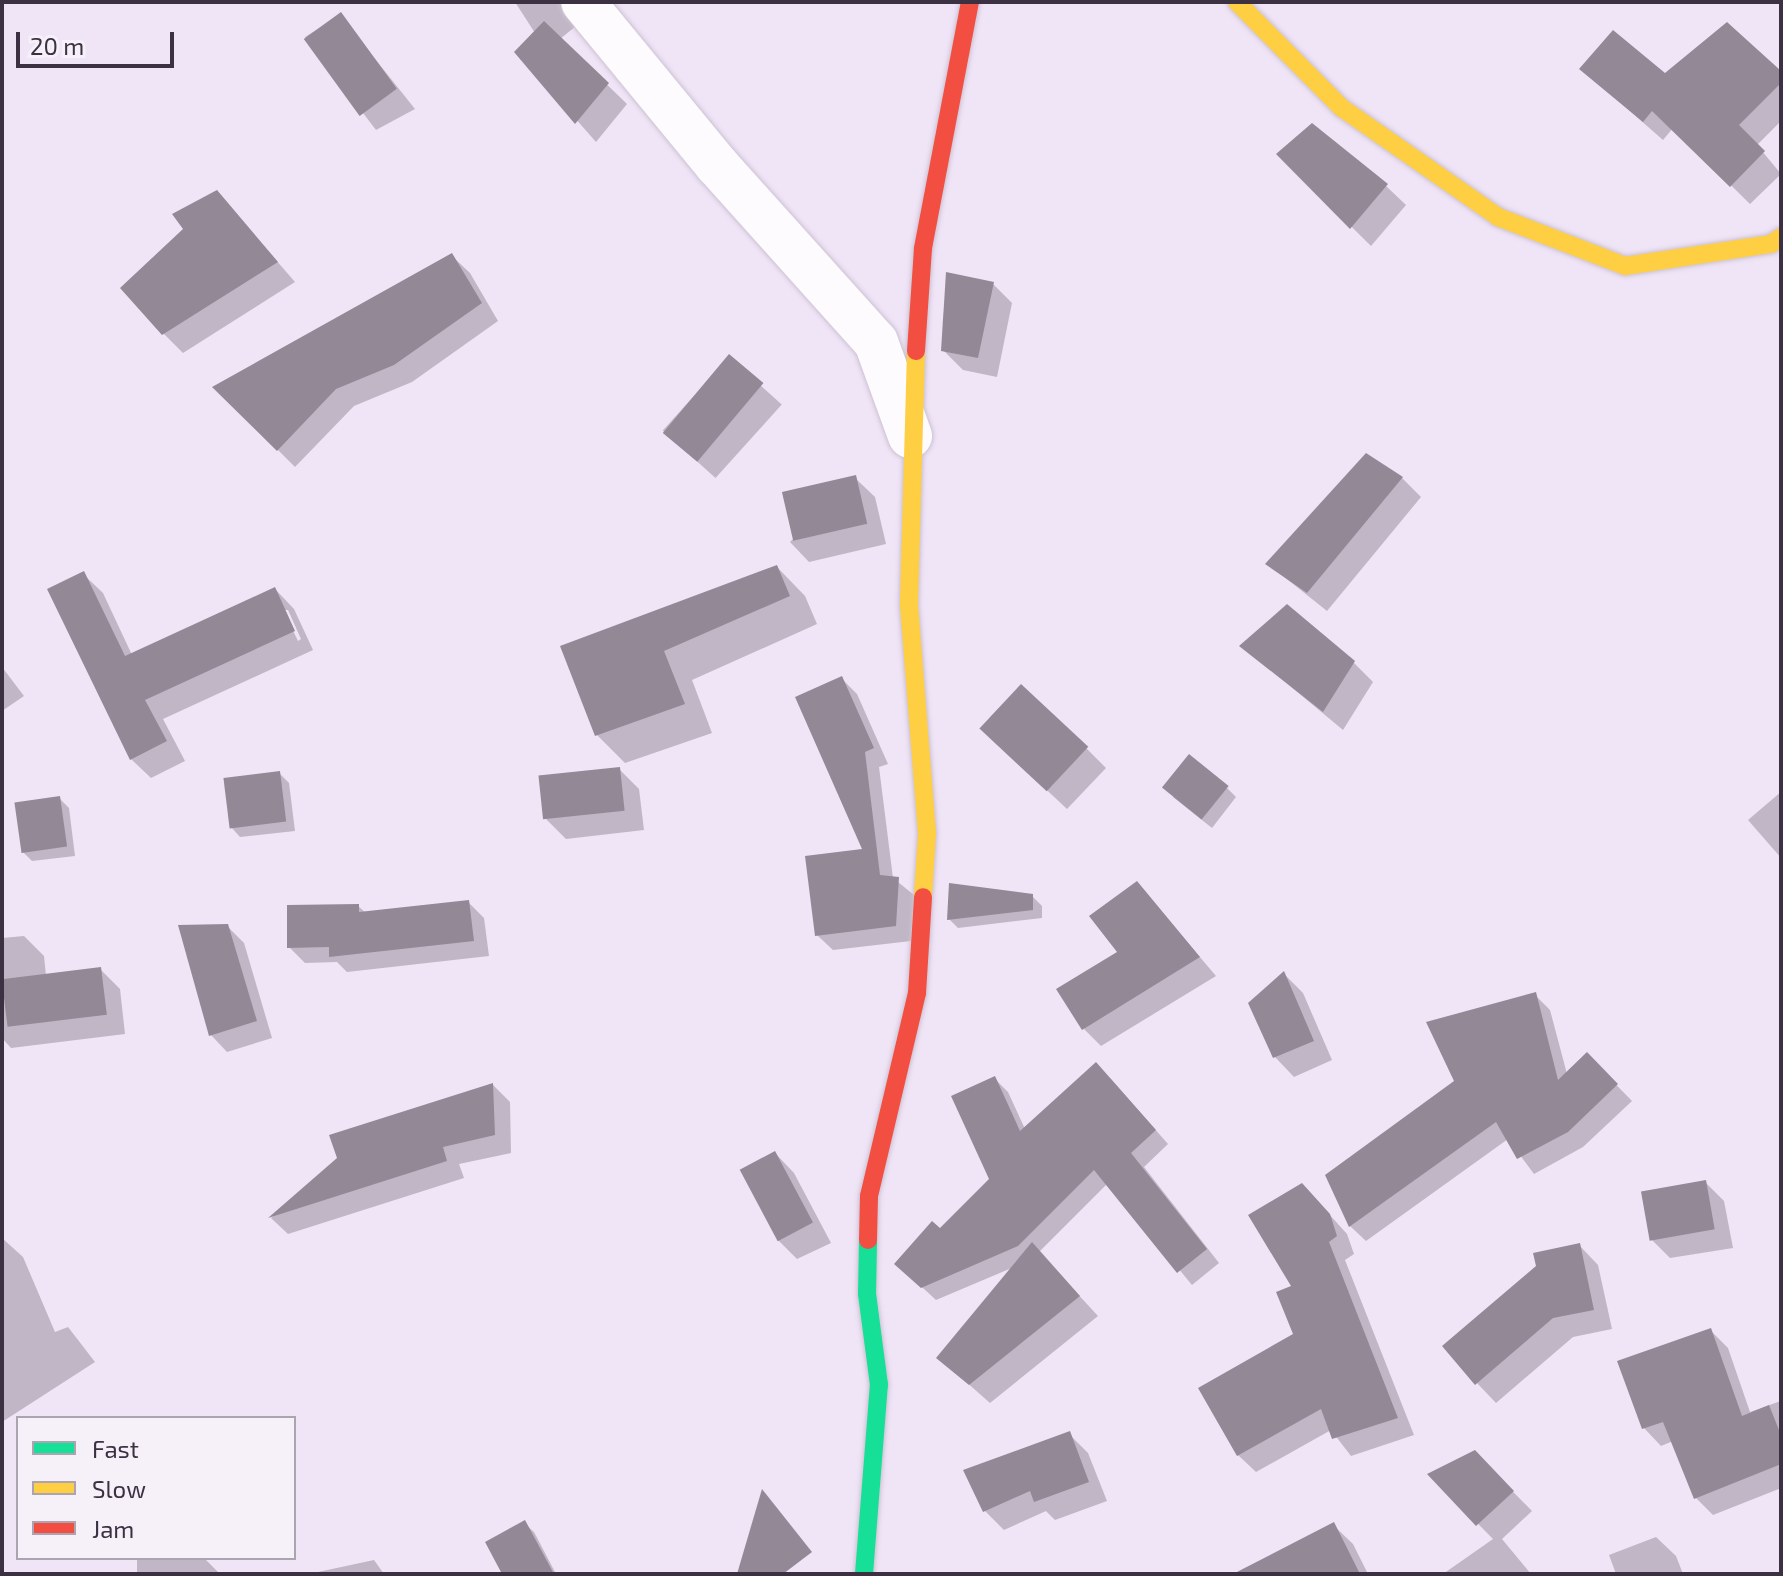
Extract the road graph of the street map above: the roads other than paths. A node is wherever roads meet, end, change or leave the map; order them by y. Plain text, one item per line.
1 (583, 2) edge
2 (970, 2) edge
3 (1237, 2) edge
4 (1778, 248) edge
5 (910, 436) junction
6 (864, 1574) edge

1 - 5 street
2 - 5 street
3 - 4 street
5 - 6 street

